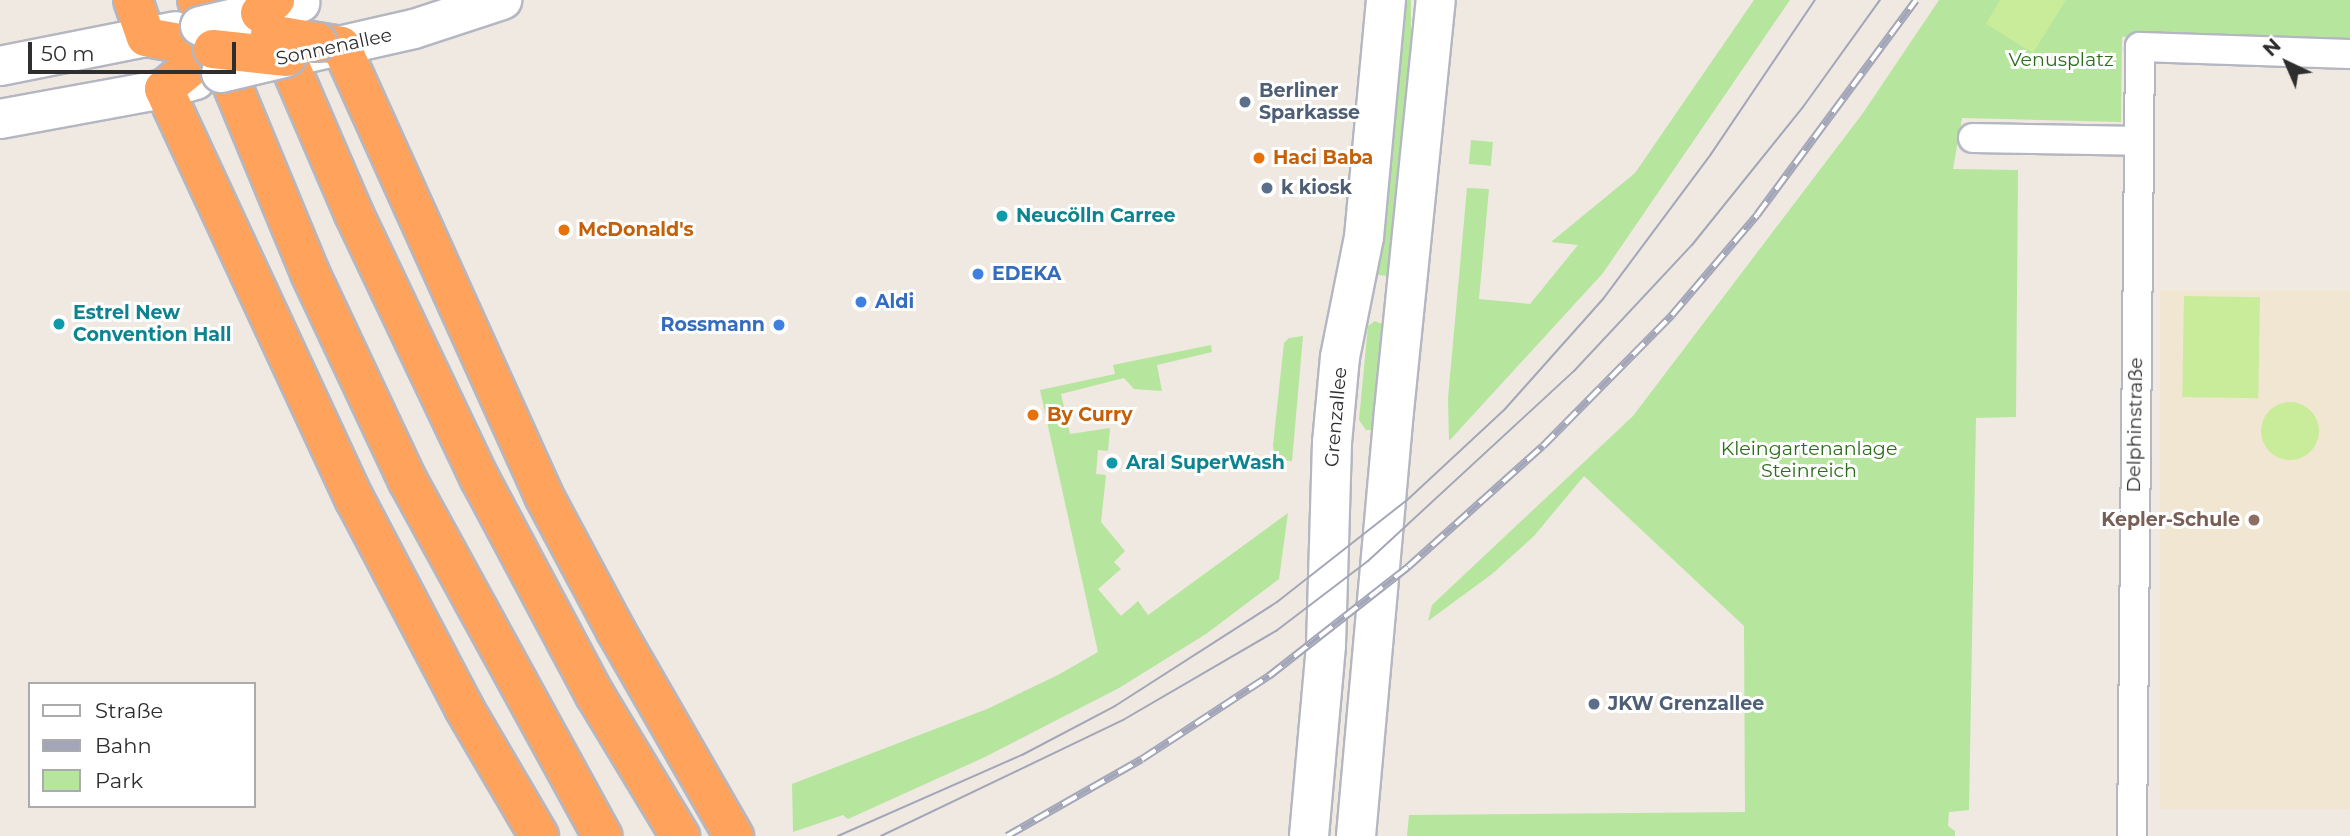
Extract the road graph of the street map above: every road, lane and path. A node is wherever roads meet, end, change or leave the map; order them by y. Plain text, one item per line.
1 (502, 0) edge
2 (1386, 0) edge
3 (1436, 0) edge
4 (240, 38) edge
5 (2350, 54) edge
6 (0, 66) edge
7 (0, 119) edge
8 (1973, 138) dead end
9 (2138, 141) junction
10 (1332, 443) junction
11 (1390, 447) junction
12 (539, 836) edge
13 (602, 836) edge
14 (680, 836) edge
15 (734, 836) edge
16 (1309, 836) edge
17 (1356, 836) edge
18 (2132, 836) edge

1 - 4 main road, Sonnenallee
2 - 10 main road, Grenzallee
3 - 11 main road
4 - 6 main road, Sonnenallee
4 - 7 main road, Sonnenallee
4 - 12 highway
4 - 13 highway
4 - 14 highway
4 - 15 highway
5 - 9 street, Delphinstraße
8 - 9 street
9 - 18 street, Delphinstraße
10 - 11 main road
10 - 16 main road, Grenzallee
11 - 17 main road

